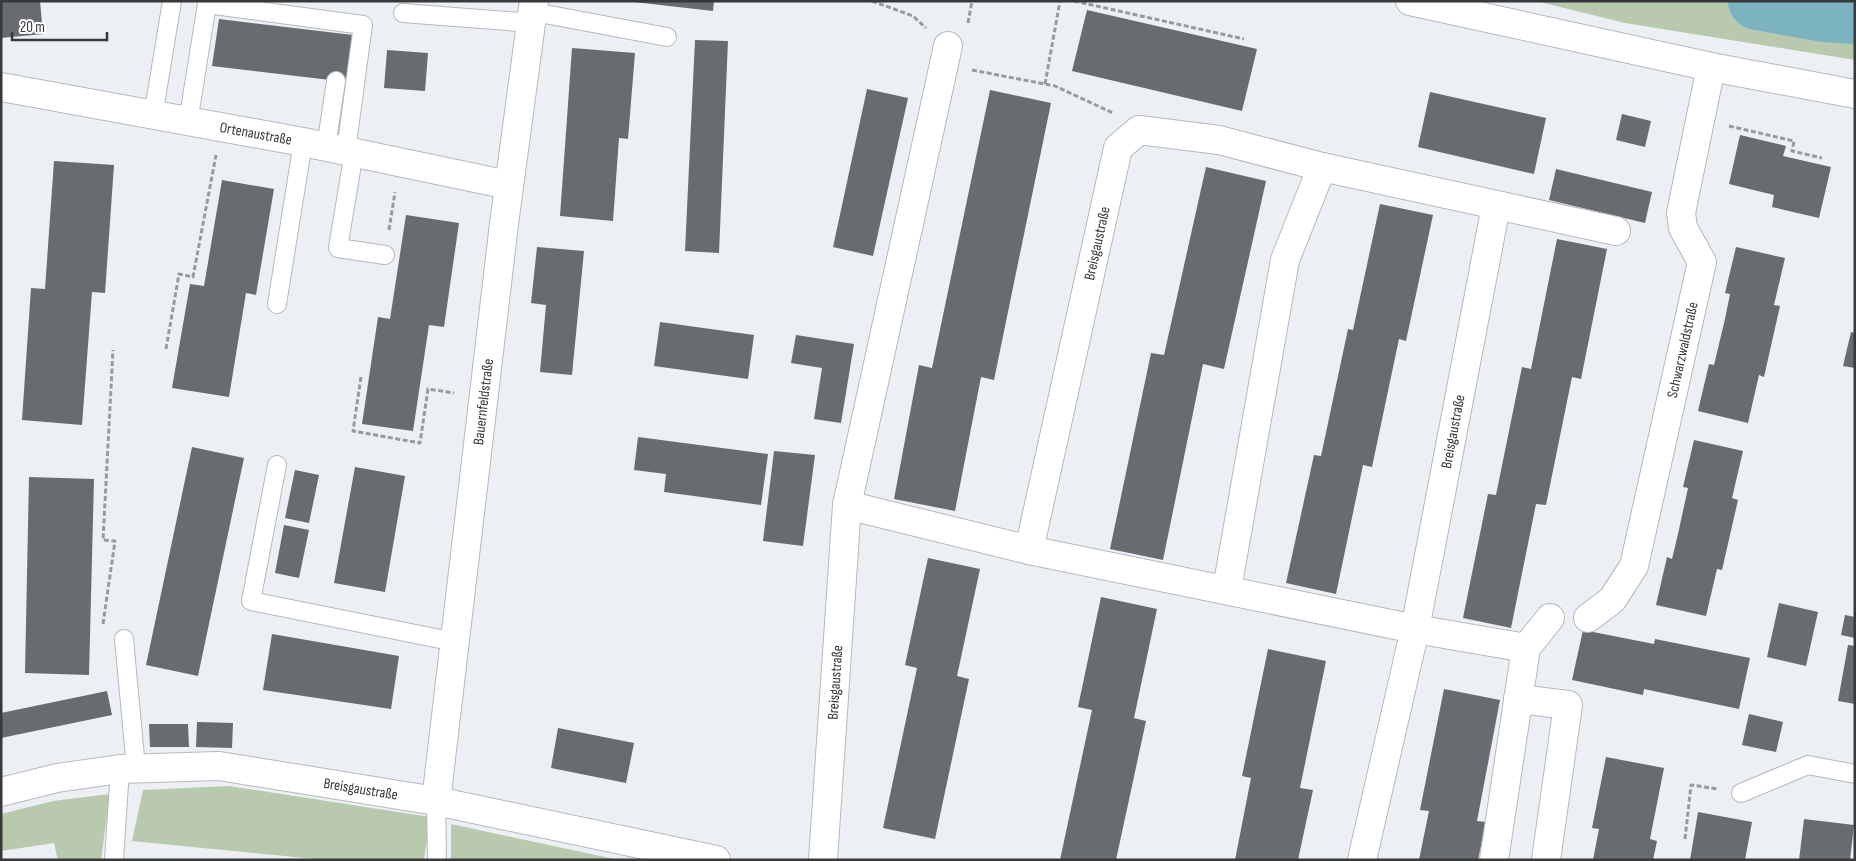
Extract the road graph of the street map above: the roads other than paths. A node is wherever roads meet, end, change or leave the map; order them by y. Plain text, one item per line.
1 (172, 1) edge
2 (1410, 1) edge
3 (533, 12) edge
4 (404, 13) dead end
5 (667, 37) dead end
6 (946, 56) road end
7 (1710, 67) junction
8 (336, 80) dead end
9 (1, 87) edge
10 (1855, 94) edge
11 (153, 116) junction
12 (188, 122) junction
13 (332, 148) junction
14 (1322, 167) junction
15 (509, 185) junction
16 (1496, 206) junction
17 (1616, 231) dead end
18 (385, 255) road end
19 (277, 304) dead end
20 (277, 465) dead end
21 (847, 506) junction
22 (1029, 550) junction
23 (1227, 589) junction
24 (1550, 618) dead end
25 (1588, 618) dead end
26 (1416, 629) junction
27 (124, 639) road end
28 (455, 642) junction
29 (1526, 648) junction
30 (1518, 699) junction
31 (128, 769) junction
32 (1855, 774) edge
33 (1, 792) edge
34 (1741, 793) road end
35 (436, 801) junction
36 (114, 860) edge
37 (437, 860) edge
38 (716, 860) edge
39 (823, 860) edge
40 (1362, 860) edge
41 (1494, 860) edge
42 (1546, 860) edge

1 - 11 lane
2 - 7 street
3 - 4 lane
3 - 5 lane
3 - 15 street, Bauernfeldstraße
6 - 21 street, Breisgaustraße
7 - 10 street
7 - 25 street, Schwarzwaldstraße
8 - 13 lane
9 - 11 street, Ortenaustraße
11 - 12 street, Ortenaustraße
12 - 13 street, Ortenaustraße
12 - 13 lane
13 - 15 street, Ortenaustraße
13 - 18 lane
13 - 19 lane
14 - 16 street
14 - 22 street, Breisgaustraße
14 - 23 street
15 - 28 street, Bauernfeldstraße
16 - 17 street
16 - 26 street, Breisgaustraße
20 - 28 lane
21 - 22 street
21 - 39 street, Breisgaustraße
22 - 23 street
23 - 26 street
24 - 29 street
26 - 29 street
26 - 40 street, Breisgaustraße
27 - 31 lane
28 - 35 street, Bauernfeldstraße
29 - 30 street
30 - 41 street
30 - 42 street
31 - 33 street, Breisgaustraße
31 - 35 street, Breisgaustraße
31 - 36 lane
32 - 34 lane
35 - 37 lane
35 - 38 street, Breisgaustraße

